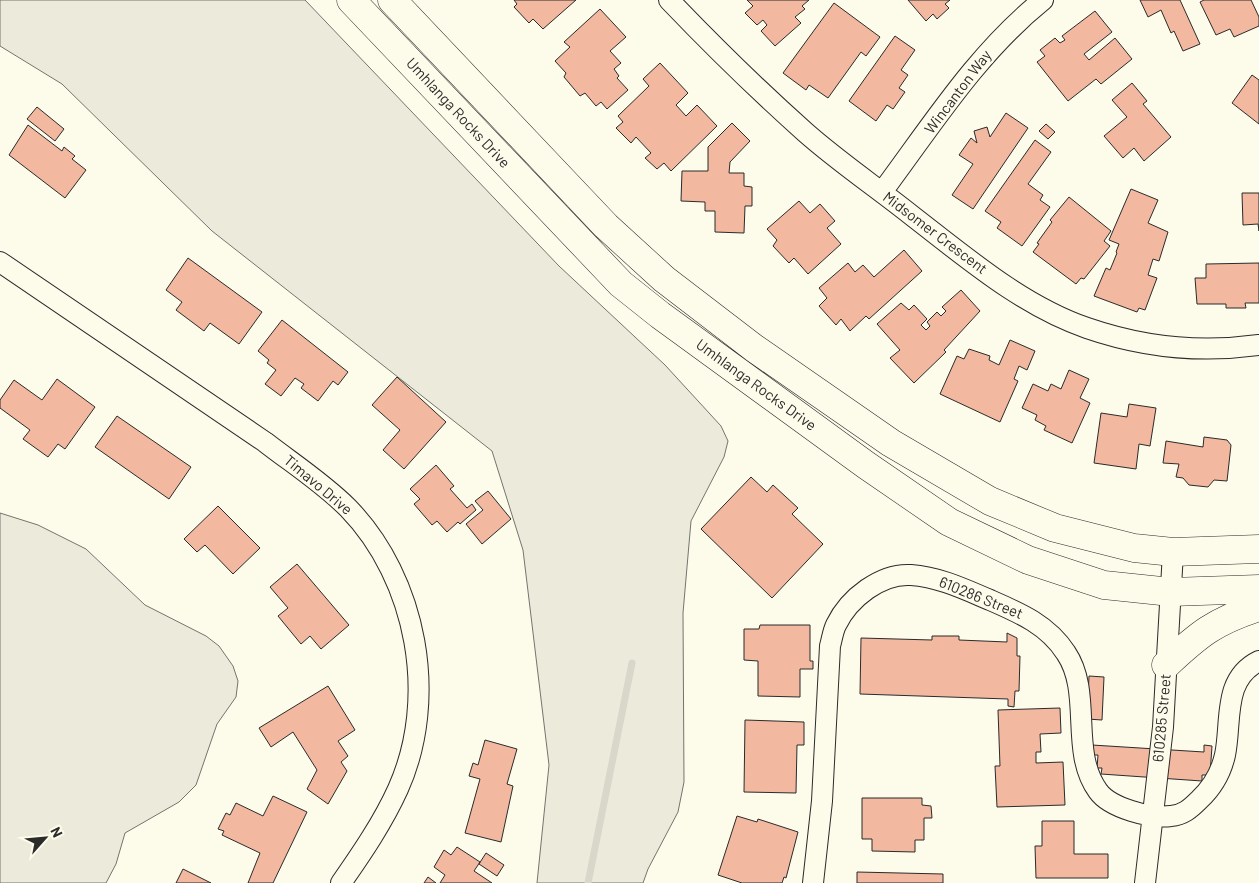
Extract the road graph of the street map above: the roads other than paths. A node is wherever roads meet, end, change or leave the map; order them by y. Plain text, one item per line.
1 (351, 0) edge
2 (392, 0) edge
3 (669, 0) edge
4 (1043, 0) edge
5 (882, 192) junction
6 (0, 262) edge
7 (1259, 345) edge
8 (1259, 549) edge
9 (1173, 552) junction
10 (1259, 589) edge
11 (1171, 592) junction
12 (1259, 607) edge
13 (1259, 661) edge
14 (1166, 665) junction
15 (1153, 816) junction
16 (341, 883) edge
17 (813, 883) edge
18 (1145, 883) edge

1 - 11 main road, Umhlanga Rocks Drive
2 - 9 main road, Umhlanga Rocks Drive
3 - 5 street, Midsomer Crescent
4 - 5 street, Wincanton Way
5 - 7 street, Midsomer Crescent
6 - 16 street, Timavo Drive
8 - 9 main road, Umhlanga Rocks Drive
9 - 11 street, 610285 Street
10 - 11 main road, Umhlanga Rocks Drive
11 - 14 street, 610285 Street
12 - 14 main road
13 - 15 street, 610286 Street
14 - 15 street, 610285 Street
15 - 17 street, 610286 Street
15 - 18 street, 610285 Street

